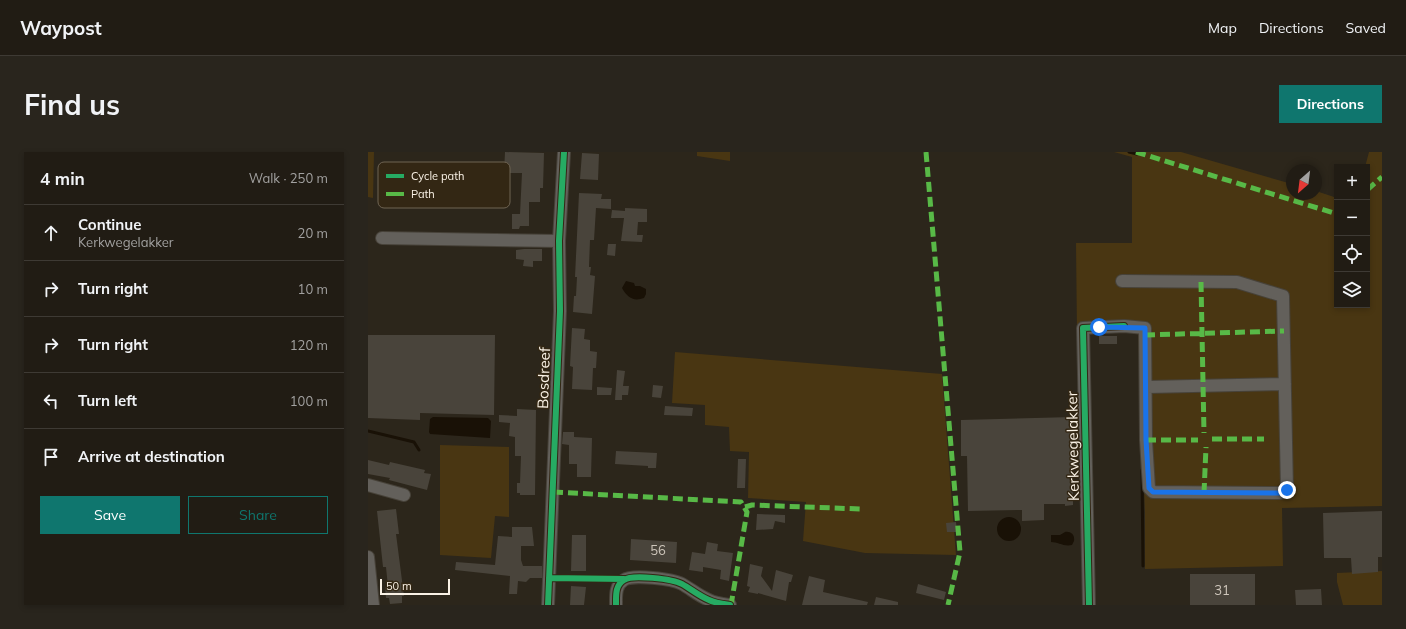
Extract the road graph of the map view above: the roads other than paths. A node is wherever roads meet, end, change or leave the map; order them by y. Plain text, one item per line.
1 (564, 152) edge
2 (382, 238) dead end
3 (559, 241) junction
4 (1122, 281) dead end
5 (1285, 384) junction
6 (1147, 387) junction
7 (368, 486) edge
8 (404, 495) dead end
9 (368, 557) edge
10 (373, 605) edge
11 (548, 605) edge
12 (616, 605) edge
13 (730, 605) edge
14 (1089, 605) edge

1 - 3 street, Bosdreef
2 - 3 street
3 - 11 street, Bosdreef
4 - 5 street
5 - 6 street
5 - 6 street
6 - 14 street, Kerkwegelakker
7 - 8 street
9 - 10 street
12 - 13 street

